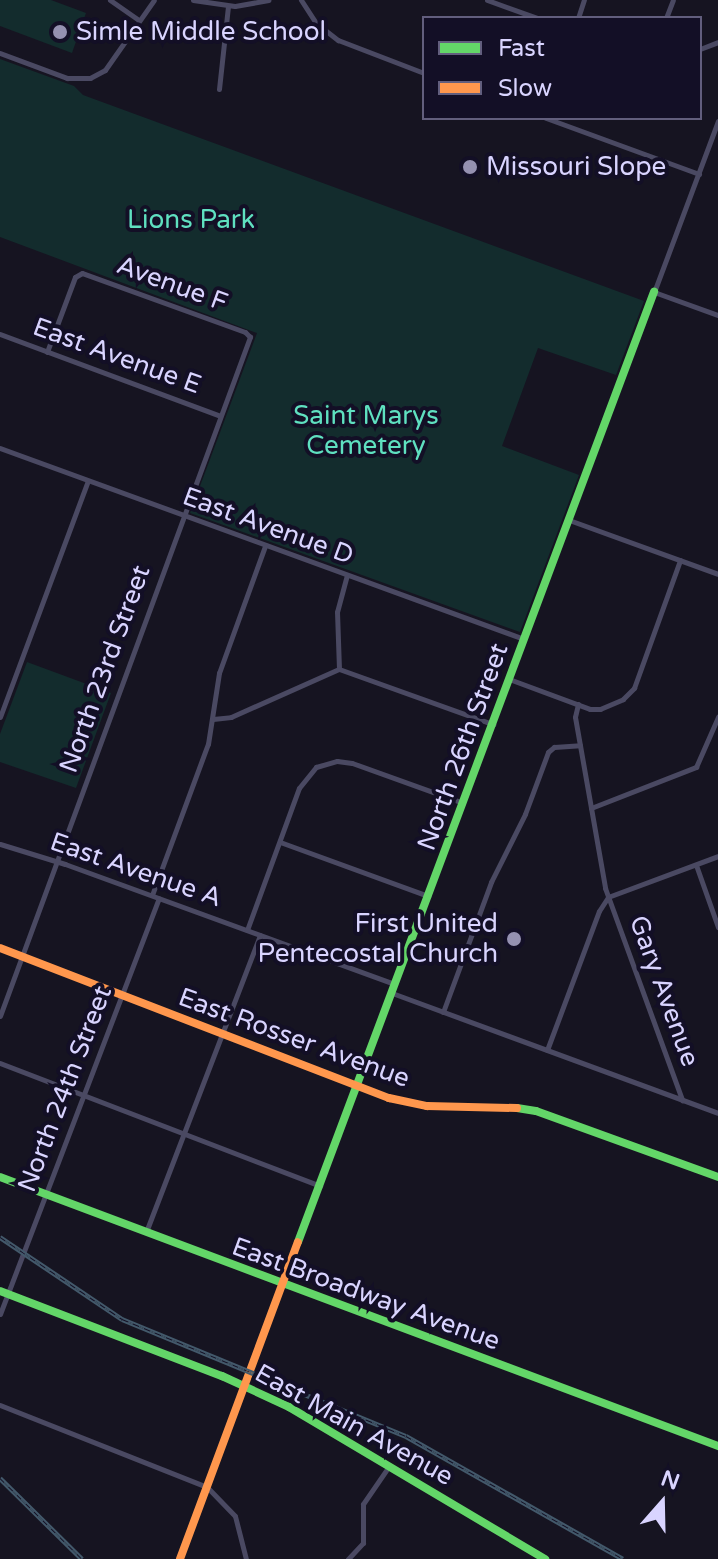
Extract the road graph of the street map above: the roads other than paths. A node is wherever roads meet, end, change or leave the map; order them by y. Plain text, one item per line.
1 (110, 0) edge
2 (154, 0) edge
3 (193, 0) edge
4 (268, 0) edge
5 (301, 0) edge
6 (487, 0) edge
7 (228, 6) junction
8 (531, 16) edge
9 (139, 20) junction
10 (0, 53) edge
11 (422, 72) edge
12 (219, 89) dead end
13 (551, 120) edge
14 (718, 121) edge
15 (699, 174) junction
16 (654, 292) junction
17 (718, 315) edge
18 (0, 334) edge
19 (249, 335) joint
20 (47, 352) junction
21 (221, 416) junction
22 (0, 448) edge
23 (88, 481) junction
24 (183, 517) junction
25 (569, 520) junction
26 (265, 546) junction
27 (680, 560) junction
28 (718, 574) edge
29 (347, 575) junction
30 (524, 639) junction
31 (339, 669) junction
32 (509, 679) junction
33 (578, 704) junction
34 (0, 717) edge
35 (718, 717) edge
36 (213, 719) junction
37 (493, 724) junction
38 (580, 745) junction
39 (463, 803) junction
40 (591, 808) junction
41 (280, 842) junction
42 (0, 844) edge
43 (718, 856) edge
44 (55, 863) junction
45 (696, 865) junction
46 (152, 895) junction
47 (428, 896) junction
48 (608, 897) junction
49 (159, 898) junction
50 (718, 927) edge
51 (247, 930) junction
52 (260, 935) junction
53 (0, 948) edge
54 (23, 957) junction
55 (393, 989) junction
56 (122, 995) junction
57 (443, 1012) junction
58 (0, 1016) edge
59 (222, 1034) junction
60 (547, 1050) junction
61 (0, 1063) edge
62 (357, 1087) junction
63 (84, 1095) junction
64 (682, 1100) junction
65 (718, 1113) edge
66 (184, 1133) junction
67 (0, 1177) edge
68 (718, 1177) edge
69 (320, 1186) junction
70 (46, 1195) junction
71 (146, 1233) junction
72 (283, 1286) junction
73 (4, 1292) edge
74 (0, 1314) edge
75 (246, 1386) junction
76 (0, 1405) edge
77 (718, 1446) edge
78 (390, 1466) junction
79 (207, 1487) junction
80 (180, 1559) edge
81 (246, 1559) edge
82 (348, 1559) edge
83 (545, 1559) edge

1 - 9 street
2 - 9 street
3 - 7 street
4 - 7 street
5 - 11 street
6 - 8 street
7 - 12 street
9 - 10 street
13 - 15 street
14 - 15 street, North 26th Street
15 - 16 street, North 26th Street
16 - 17 street
16 - 25 street, North 26th Street
18 - 20 street, East Avenue E
19 - 20 street, Avenue F
19 - 21 street, North 23rd Street
20 - 21 street, East Avenue E
21 - 24 street, North 23rd Street
22 - 23 street, East Avenue D
23 - 24 street, East Avenue D
23 - 34 street
24 - 26 street, East Avenue D
24 - 44 street, North 23rd Street
25 - 27 street
25 - 30 street, North 26th Street
26 - 29 street, East Avenue D
26 - 36 street
27 - 28 street
27 - 33 street
29 - 30 street, East Avenue D
29 - 31 street
30 - 32 street, North 26th Street
31 - 36 street
31 - 37 street
32 - 33 street
32 - 37 street, North 26th Street
33 - 38 street, Gary Avenue
35 - 40 street
36 - 46 street
37 - 39 street, North 26th Street
38 - 40 street, Gary Avenue
38 - 57 street
39 - 41 street
39 - 47 street, North 26th Street
40 - 48 street, Gary Avenue
41 - 47 street
41 - 51 street
42 - 44 street, East Avenue A
43 - 45 street
44 - 46 street, East Avenue A
44 - 54 street, North 23rd Street
45 - 48 street
45 - 50 street
46 - 49 street, East Avenue A
47 - 55 street, North 26th Street
48 - 60 street
48 - 64 street, Gary Avenue
49 - 51 street, East Avenue A
49 - 56 street, North 24th Street
51 - 52 street, East Avenue A
52 - 55 street, East Avenue A
52 - 59 street
53 - 54 street, East Rosser Avenue
54 - 56 street, East Rosser Avenue
54 - 58 street, North 23rd Street
55 - 57 street, East Avenue A
55 - 62 street, North 26th Street
56 - 59 street, East Rosser Avenue
56 - 63 street, North 24th Street
57 - 60 street, East Avenue A
59 - 62 street, East Rosser Avenue
59 - 66 street
60 - 64 street, East Avenue A
61 - 63 street
62 - 68 street, East Rosser Avenue
62 - 69 street, North 26th Street
63 - 66 street
63 - 70 street, North 24th Street
64 - 65 street, East Avenue A
66 - 69 street
66 - 71 street
67 - 70 street, East Broadway Avenue
69 - 72 street, North 26th Street
70 - 71 street, East Broadway Avenue
70 - 73 street, North 24th Street
71 - 72 street, East Broadway Avenue
72 - 75 street, North 26th Street
72 - 77 street, East Broadway Avenue
73 - 74 street, North 24th Street
73 - 75 street, East Main Avenue
75 - 78 street, East Main Avenue
75 - 79 street, North 26th Street
76 - 79 street
78 - 82 street
78 - 83 street, East Main Avenue
79 - 80 street, North 26th Street
79 - 81 street

